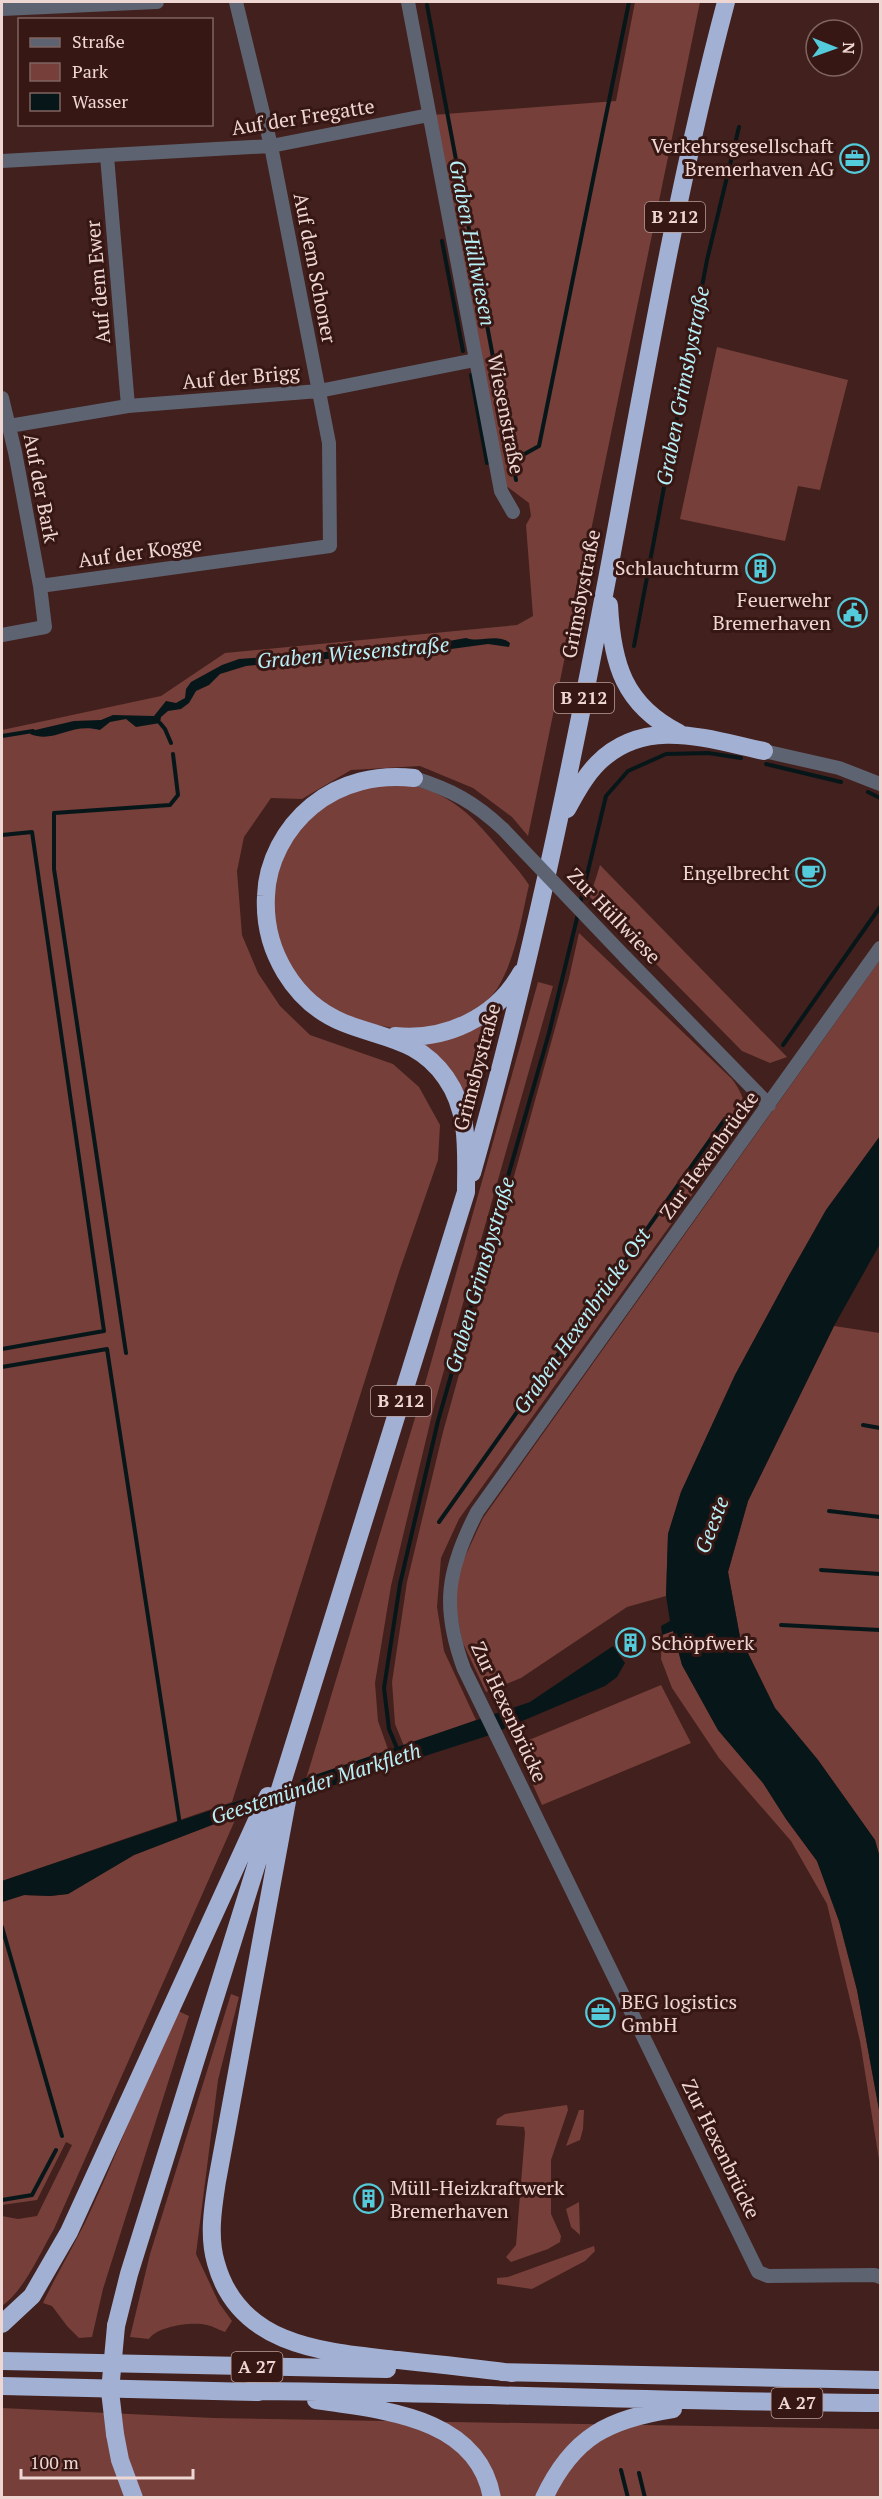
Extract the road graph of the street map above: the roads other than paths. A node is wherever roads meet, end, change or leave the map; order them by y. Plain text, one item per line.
1 (157, 2) edge
2 (236, 2) edge
3 (408, 2) edge
4 (726, 2) edge
5 (2, 9) edge
6 (429, 115) junction
7 (271, 146) junction
8 (107, 156) junction
9 (2, 161) edge
10 (475, 360) junction
11 (319, 391) junction
12 (2, 398) edge
13 (128, 406) junction
14 (9, 426) junction
15 (8, 454) edge
16 (513, 513) dead end
17 (330, 546) joint
18 (608, 576) junction
19 (40, 586) junction
20 (2, 635) edge
21 (681, 734) junction
22 (764, 751) joint
23 (414, 778) joint
24 (880, 784) edge
25 (560, 821) junction
26 (880, 948) edge
27 (527, 962) junction
28 (387, 1036) junction
29 (769, 1105) junction
30 (466, 1192) junction
31 (270, 1820) junction
32 (880, 2277) edge
33 (2, 2324) edge
34 (2, 2361) edge
35 (512, 2373) junction
36 (880, 2380) edge
37 (2, 2386) edge
38 (248, 2391) junction
39 (713, 2402) junction
40 (880, 2403) edge
41 (134, 2498) edge
42 (492, 2498) edge
43 (543, 2498) edge

1 - 5 street
2 - 7 street, Auf dem Schoner
3 - 6 street, Wiesenstraße
4 - 18 highway, Grimsbystraße / B 212
6 - 7 street, Auf der Fregatte
6 - 10 street, Wiesenstraße
7 - 8 street, Auf der Fregatte
7 - 11 street, Auf dem Schoner
8 - 9 street, Auf der Fregatte
8 - 13 street, Auf dem Ewer
10 - 11 street, Auf der Brigg
10 - 16 street, Wiesenstraße
11 - 13 street, Auf der Brigg
11 - 17 street, Auf dem Schoner
12 - 14 street, Auf der Bark
13 - 14 street, Auf der Brigg
14 - 15 street, Auf der Bark
15 - 19 street, Auf der Bark
17 - 19 street, Auf der Kogge
18 - 21 highway
18 - 25 highway, Grimsbystraße / B 212
19 - 20 street
21 - 22 highway
21 - 25 highway
22 - 24 street
23 - 28 highway
23 - 29 street, Zur Hüllwiese, bridge
25 - 27 highway, Grimsbystraße / B 212
26 - 29 street, Zur Hexenbrücke
27 - 28 highway
27 - 30 highway, Grimsbystraße / B 212
28 - 30 highway
29 - 32 street, Zur Hexenbrücke
30 - 31 highway, B 212
31 - 33 highway
31 - 35 highway
31 - 41 highway, bridge
34 - 35 highway, A 27
35 - 36 highway, A 27
37 - 38 highway, A 27
38 - 39 highway, A 27
38 - 42 highway
39 - 40 highway, A 27
39 - 43 highway

